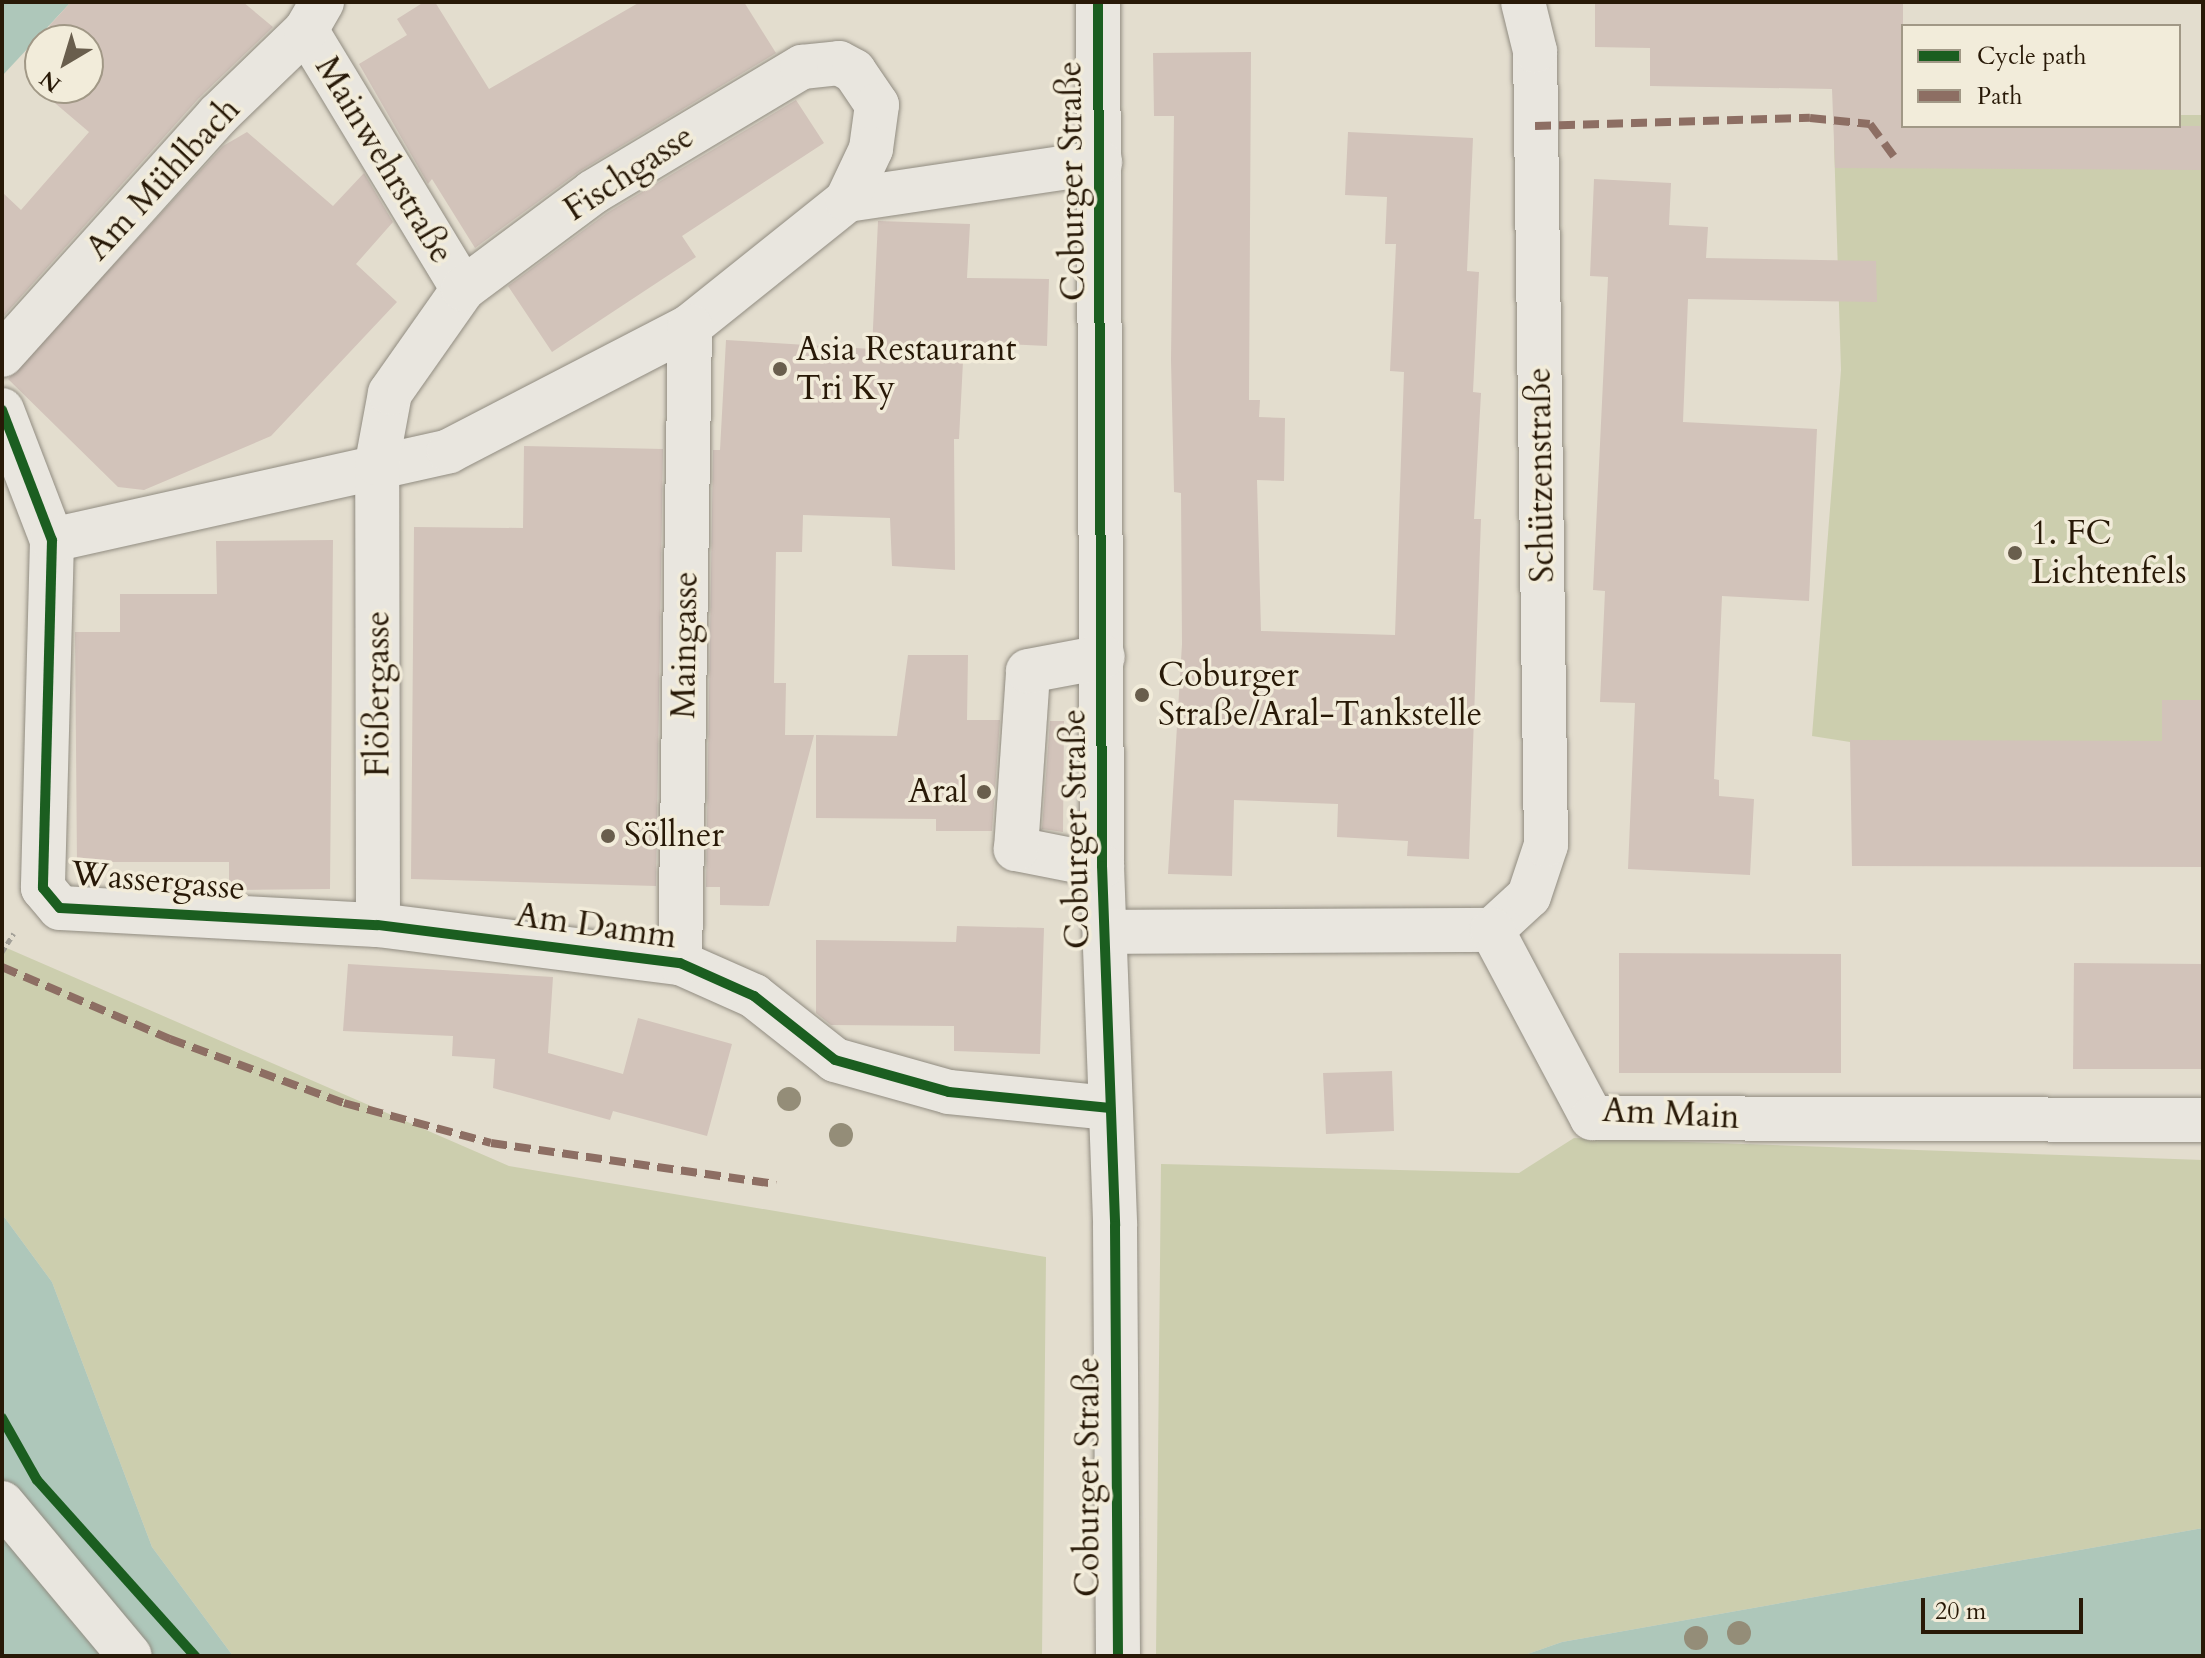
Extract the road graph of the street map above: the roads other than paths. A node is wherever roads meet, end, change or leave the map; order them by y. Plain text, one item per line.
1 (1098, 2) edge
2 (1523, 2) edge
3 (314, 16) edge
4 (1100, 162) junction
5 (847, 200) junction
6 (463, 289) junction
7 (690, 326) junction
8 (2, 355) edge
9 (2, 410) edge
10 (377, 463) junction
11 (52, 540) junction
12 (1103, 657) junction
13 (1102, 866) junction
14 (378, 925) junction
15 (1492, 930) junction
16 (1105, 932) junction
17 (680, 963) junction
18 (1110, 1108) junction
19 (2203, 1120) edge
20 (2, 1503) edge
21 (130, 1656) edge
22 (1118, 1656) edge

1 - 4 street, Coburger Straße
2 - 15 street, Schützenstraße
3 - 6 street, Mainwehrstraße
3 - 8 street, Am Mühlbach
4 - 5 street
4 - 12 street, Coburger Straße
5 - 6 street, Fischgasse
5 - 7 street, Fischgasse
6 - 10 street, Fischgasse
7 - 10 street, Fischgasse
7 - 17 street, Maingasse
9 - 11 street, Wassergasse
10 - 11 street, Fischgasse
10 - 14 street, Flößergasse
11 - 14 street, Wassergasse
12 - 13 street, Coburger Straße
12 - 13 street
13 - 16 street, Coburger Straße
14 - 17 street, Am Damm
15 - 16 street
15 - 19 street, Am Main
16 - 18 street, Coburger Straße
17 - 18 street, Am Damm
18 - 22 street, Coburger Straße
20 - 21 street

